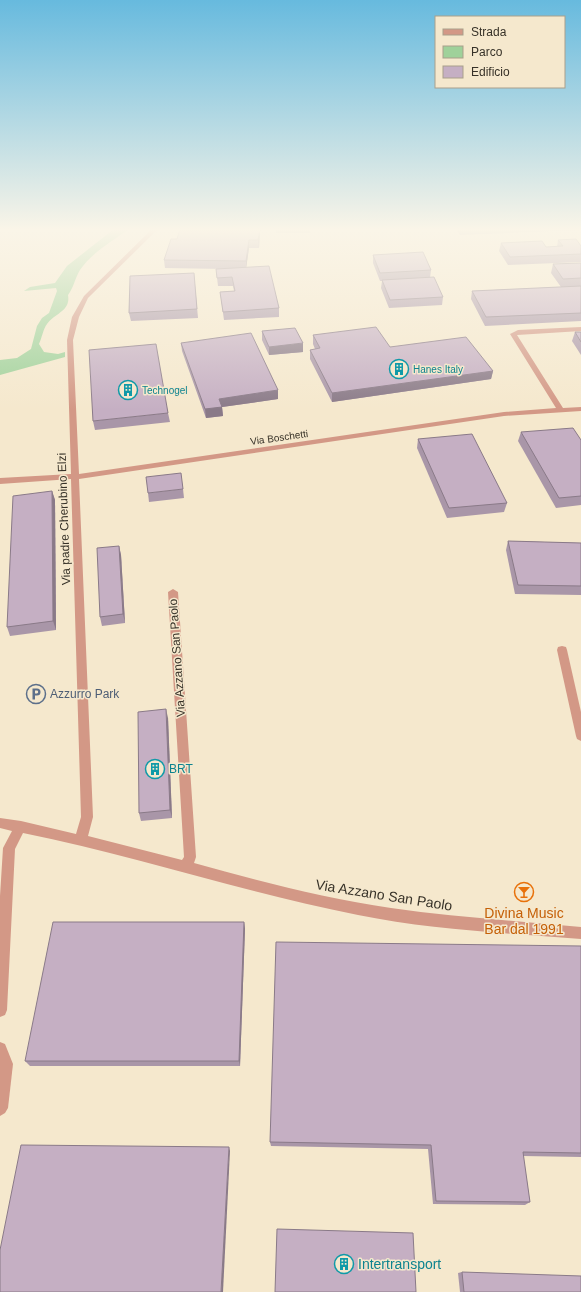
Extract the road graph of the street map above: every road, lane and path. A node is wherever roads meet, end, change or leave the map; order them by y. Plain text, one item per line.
1 (93, 289) edge
2 (581, 329) edge
3 (560, 409) junction
4 (581, 409) edge
5 (75, 476) junction
6 (0, 481) edge
7 (173, 592) dead end
8 (562, 650) dead end
9 (581, 736) edge
10 (0, 823) edge
11 (21, 826) junction
12 (81, 840) junction
13 (186, 867) junction
14 (581, 933) edge
15 (0, 1010) edge
16 (0, 1049) edge
17 (0, 1108) edge

1 - 5 street, Via padre Cherubino Elzi
2 - 3 street
3 - 4 street, Via Boschetti
3 - 5 street, Via Boschetti
5 - 6 street, Via Boschetti
5 - 12 street, Via padre Cherubino Elzi
7 - 13 street, Via Azzano San Paolo
8 - 9 street
10 - 11 street, Via Azzano San Paolo
11 - 12 street, Via Azzano San Paolo
11 - 15 street
12 - 13 street, Via Azzano San Paolo
13 - 14 street, Via Azzano San Paolo
16 - 17 street

